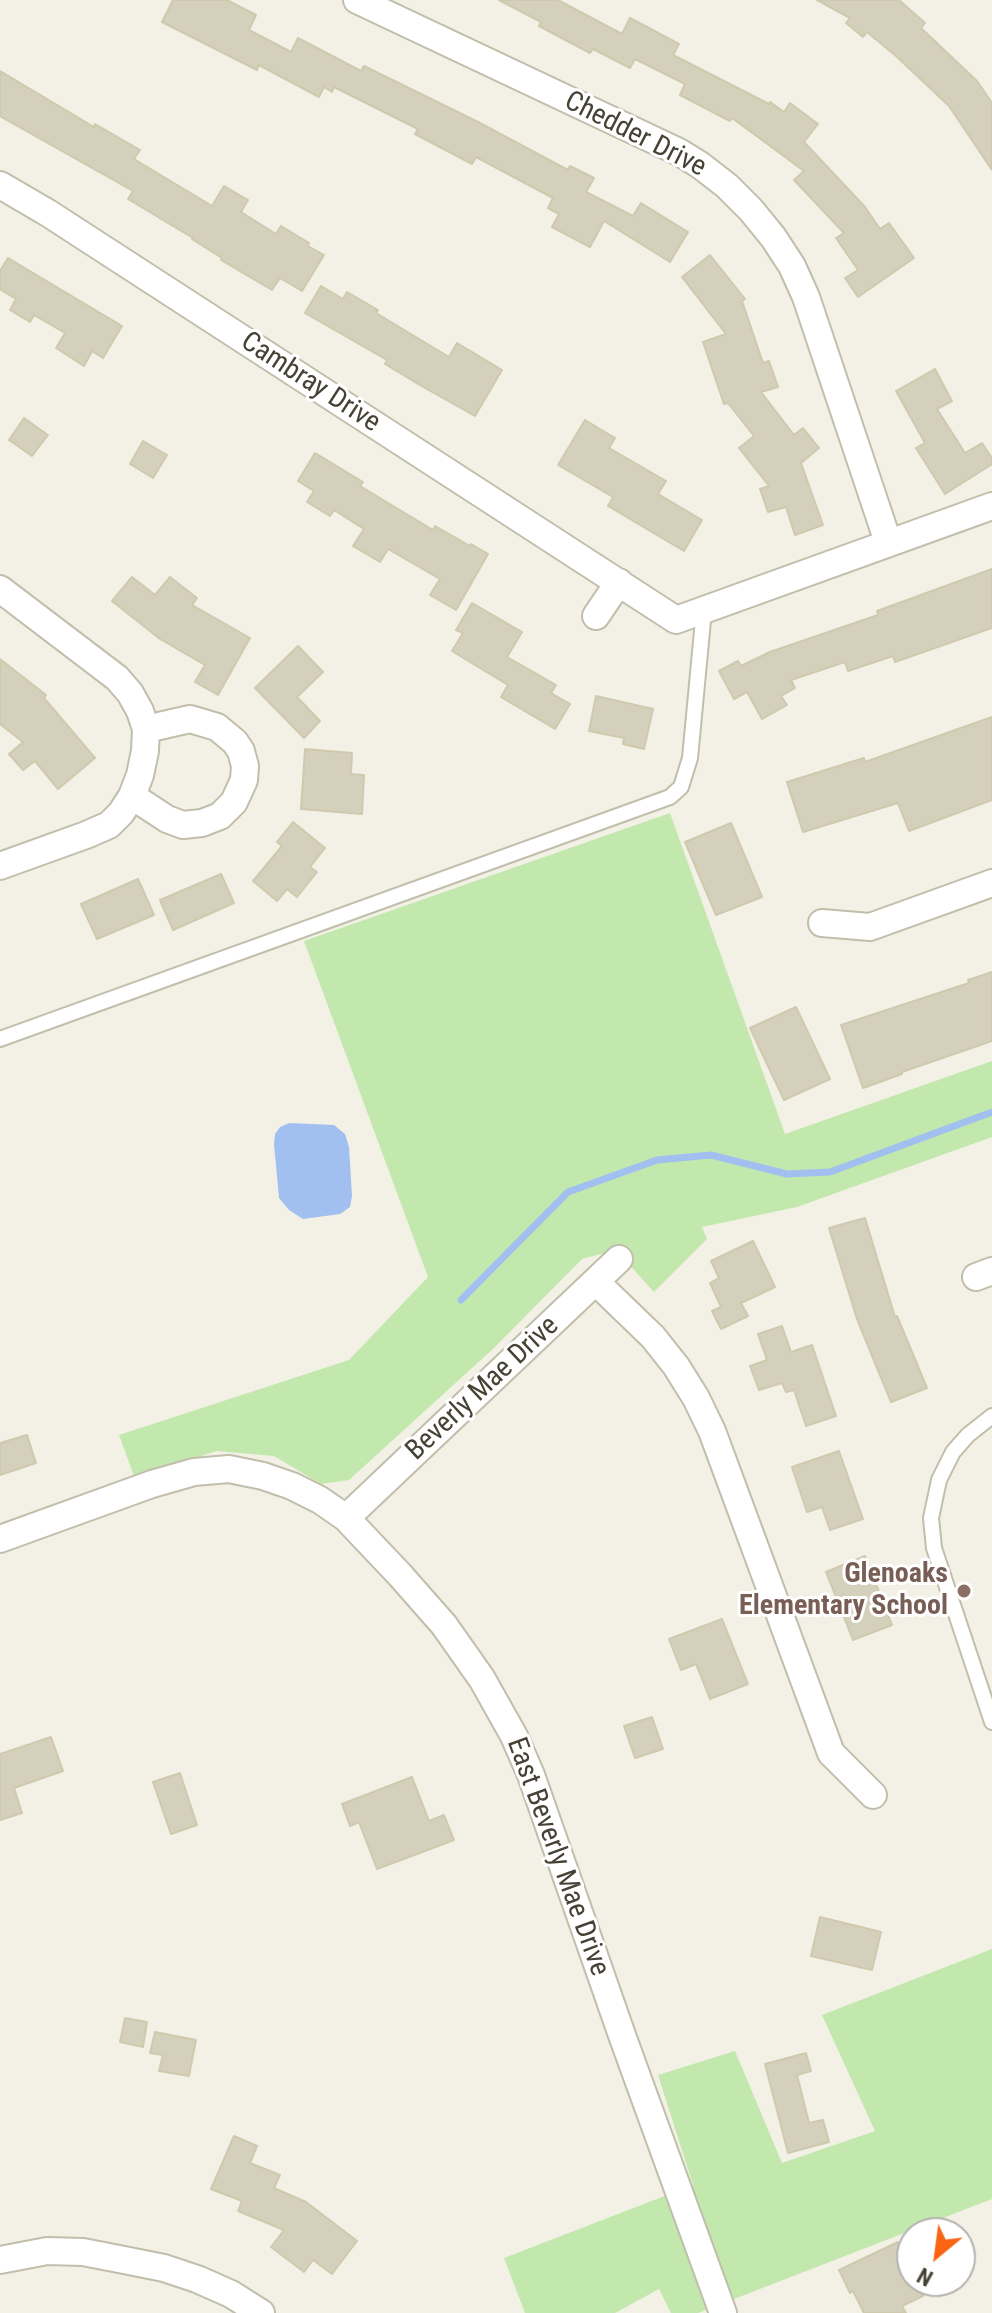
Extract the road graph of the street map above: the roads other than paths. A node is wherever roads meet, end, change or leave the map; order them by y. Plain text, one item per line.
1 (357, 0) edge
2 (0, 185) edge
3 (992, 506) edge
4 (888, 542) junction
5 (619, 582) junction
6 (0, 589) edge
7 (704, 610) junction
8 (596, 616) dead end
9 (146, 740) junction
10 (132, 796) junction
11 (0, 866) edge
12 (992, 883) edge
13 (822, 923) dead end
14 (0, 1039) edge
15 (619, 1259) dead end
16 (596, 1282) junction
17 (992, 1416) edge
18 (346, 1518) junction
19 (0, 1539) edge
20 (992, 1722) edge
21 (873, 1795) dead end
22 (0, 2260) edge
23 (261, 2313) edge
24 (723, 2313) edge

1 - 4 street, Chedder Drive
2 - 5 street, Cambray Drive
3 - 4 street, Cambray Drive
4 - 7 street, Cambray Drive
5 - 7 street, Cambray Drive
5 - 8 street
6 - 9 street
7 - 14 lane
9 - 10 street
9 - 10 street
10 - 11 street
12 - 13 street
15 - 16 street, Beverly Mae Drive
16 - 18 street, Beverly Mae Drive
16 - 21 street
17 - 20 lane
18 - 19 street, East Beverly Mae Drive
18 - 24 street, East Beverly Mae Drive
22 - 23 street

